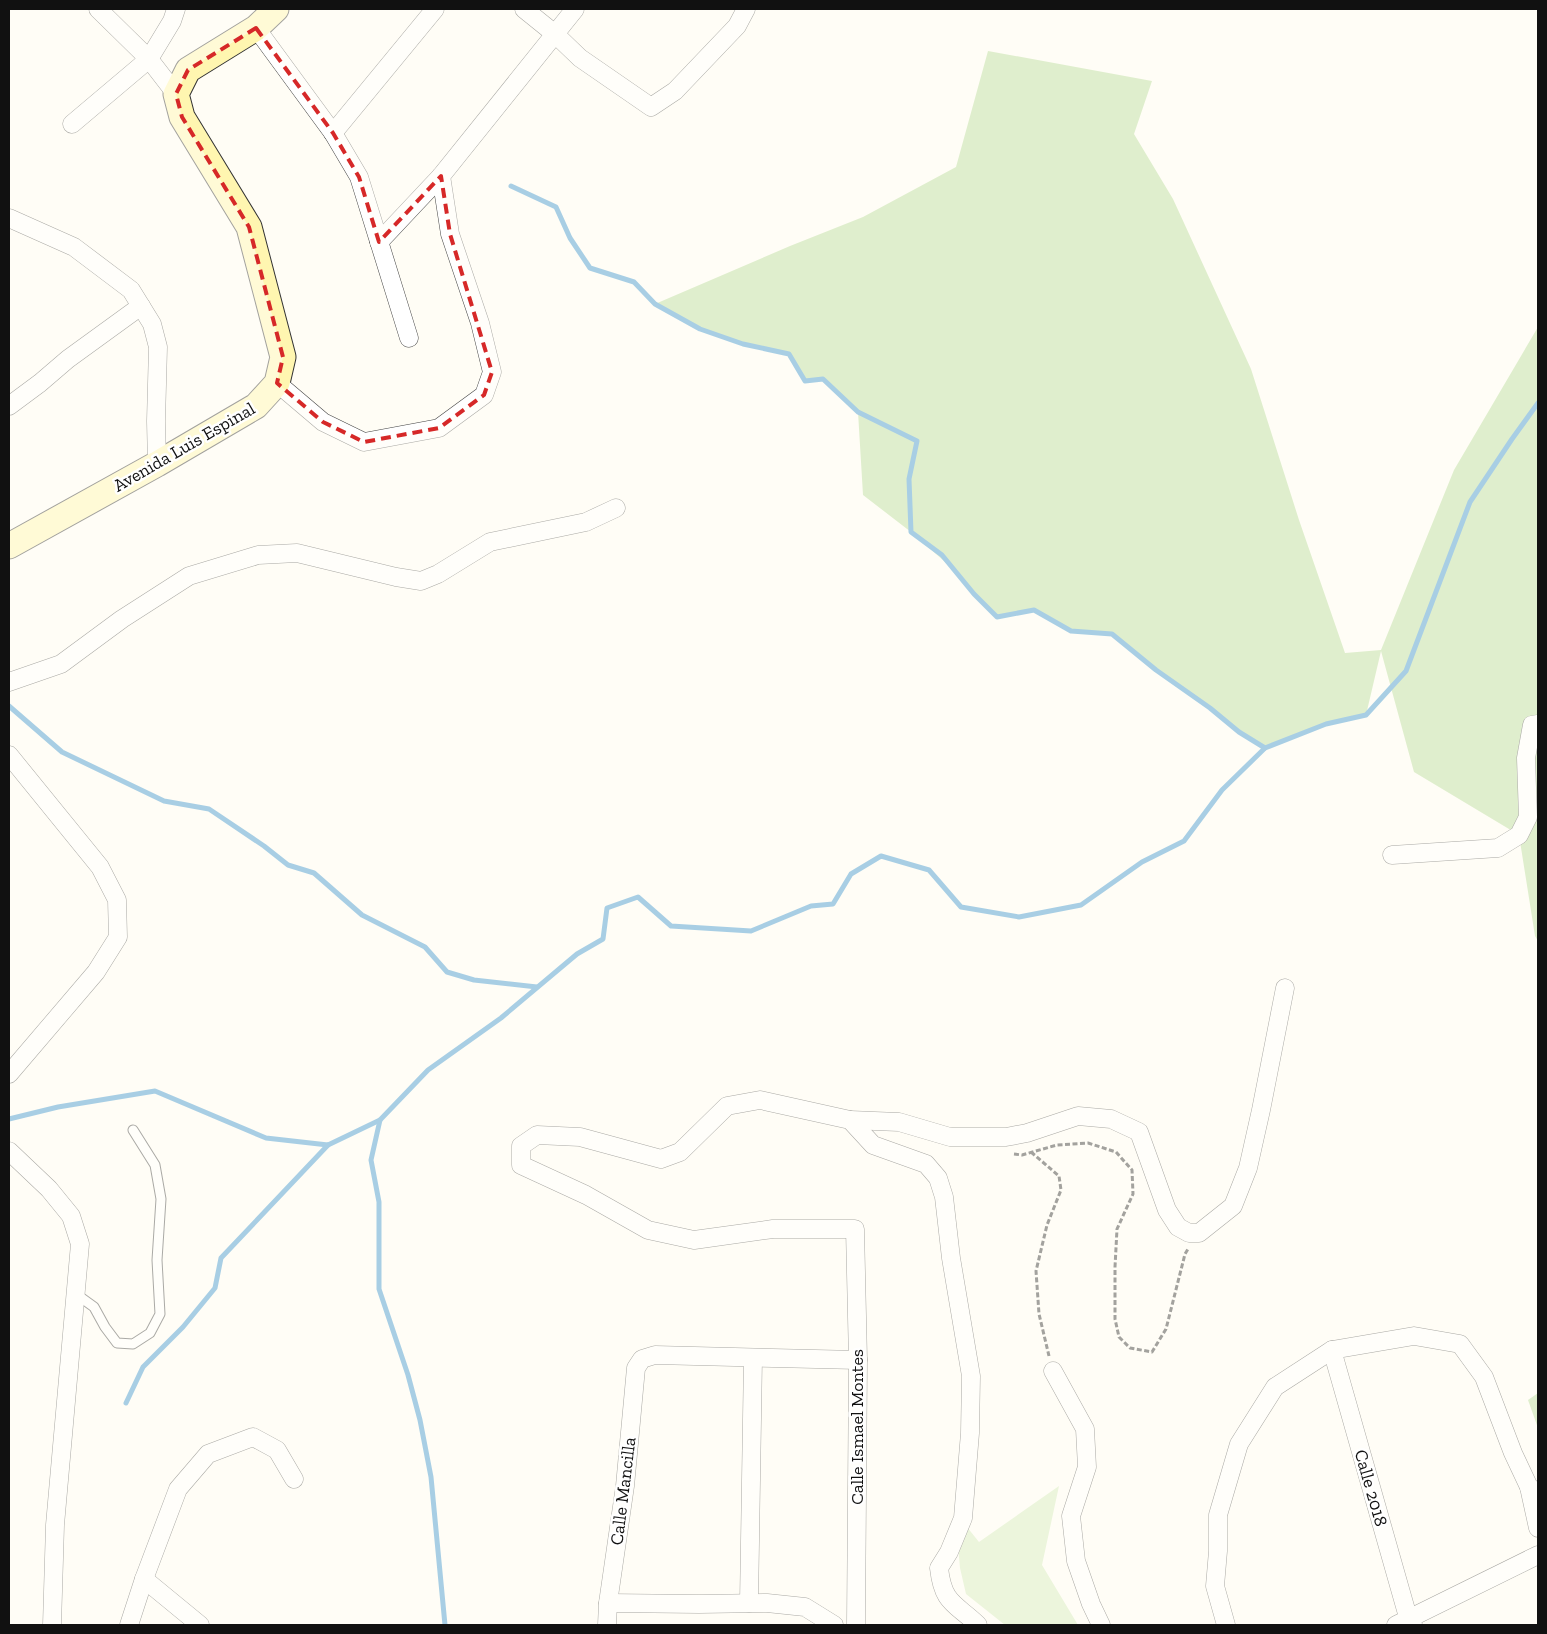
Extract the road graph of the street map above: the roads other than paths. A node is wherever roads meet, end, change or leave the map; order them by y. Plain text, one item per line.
1 (98, 9) edge
2 (176, 9) edge
3 (276, 9) edge
4 (435, 9) edge
5 (524, 9) edge
6 (575, 9) edge
7 (746, 9) edge
8 (256, 28) junction
9 (555, 34) junction
10 (149, 59) junction
11 (176, 94) junction
12 (72, 124) dead end
13 (333, 133) junction
14 (441, 176) junction
15 (9, 218) edge
16 (379, 242) junction
17 (140, 306) junction
18 (409, 338) dead end
19 (277, 383) junction
20 (9, 406) edge
21 (157, 464) junction
22 (616, 508) dead end
23 (9, 546) edge
24 (9, 682) edge
25 (1538, 724) edge
26 (9, 755) edge
27 (1392, 855) dead end
28 (1285, 988) dead end
29 (9, 1074) edge
30 (850, 1120) junction
31 (133, 1130) dead end
32 (9, 1150) edge
33 (75, 1294) junction
34 (1332, 1350) junction
35 (753, 1358) junction
36 (858, 1360) junction
37 (1053, 1372) road end
38 (294, 1479) dead end
39 (1534, 1490) edge
40 (1538, 1528) edge
41 (1538, 1555) edge
42 (144, 1579) junction
43 (608, 1603) junction
44 (749, 1603) junction
45 (969, 1621) edge
46 (1406, 1623) edge
47 (52, 1625) edge
48 (129, 1625) edge
49 (200, 1625) edge
50 (607, 1625) edge
51 (834, 1625) edge
52 (856, 1625) edge
53 (1101, 1625) edge
54 (1226, 1625) edge

1 - 10 street
2 - 10 street
3 - 8 street
4 - 13 street
5 - 9 street
6 - 9 street
7 - 9 street
8 - 11 street
8 - 13 street
9 - 14 street
10 - 11 street
10 - 12 street
11 - 19 street, Avenida Luis Espinal
13 - 16 street
14 - 16 street
14 - 19 street
15 - 17 street
16 - 18 street
17 - 20 street
17 - 21 street
19 - 21 street, Avenida Luis Espinal
21 - 23 street, Avenida Luis Espinal
22 - 24 street
25 - 27 street
26 - 29 street
28 - 30 street
30 - 36 street, Calle Ismael Montes
30 - 45 street
31 - 33 lane
32 - 33 street
33 - 47 street
34 - 39 street
34 - 46 street, Calle 2018
34 - 54 street
35 - 36 street
35 - 43 street, Calle Mancilla
35 - 44 street
36 - 52 street, Calle Ismael Montes
37 - 53 street
38 - 42 street
39 - 40 street
41 - 46 street
42 - 48 street
42 - 49 street
43 - 44 street
43 - 50 street, Calle Mancilla
44 - 51 street

